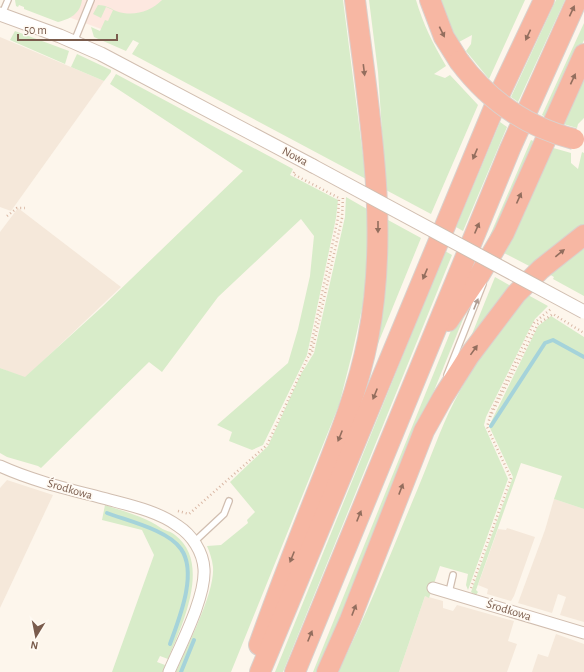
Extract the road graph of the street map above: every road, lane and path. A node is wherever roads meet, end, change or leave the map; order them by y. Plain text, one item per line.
1 (8, 0) edge
2 (91, 0) edge
3 (355, 0) edge
4 (430, 0) edge
5 (544, 0) edge
6 (577, 0) edge
7 (1, 14) edge
8 (74, 42) junction
9 (584, 54) edge
10 (579, 140) edge
11 (296, 168) dead end
12 (343, 196) dead end
13 (25, 208) dead end
14 (7, 216) dead end
15 (504, 233) junction
16 (584, 235) edge
17 (553, 308) dead end
18 (584, 312) edge
19 (537, 322) junction
20 (584, 333) edge
21 (310, 356) junction
22 (419, 368) junction
23 (445, 380) dead end
24 (442, 386) dead end
25 (424, 431) junction
26 (0, 466) edge
27 (229, 501) dead end
28 (175, 510) dead end
29 (194, 542) junction
30 (454, 575) dead end
31 (433, 588) dead end
32 (449, 592) junction
33 (467, 598) junction
34 (584, 633) edge
35 (169, 672) edge
36 (249, 672) edge
37 (260, 672) edge
38 (295, 672) edge
39 (327, 672) edge

1 - 7 lane
2 - 8 lane
3 -> 36 highway
4 -> 10 highway, bridge
5 -> 37 highway
22 -> 6 highway
7 - 8 street, Nowa
8 - 18 street, Nowa, bridge
15 -> 9 highway
11 - 21 path
12 - 21 path
13 - 14 path
15 - 22 highway
23 -> 15 lane
25 -> 16 highway
17 - 19 path
19 - 20 path
19 - 33 path
21 - 28 path
38 -> 22 highway
24 - 25 lane
39 -> 25 highway
26 - 29 street, Środkowa
27 - 29 lane
29 - 35 street, Środkowa
30 - 32 lane
31 - 32 street, Środkowa
32 - 33 street, Środkowa
33 - 34 street, Środkowa

